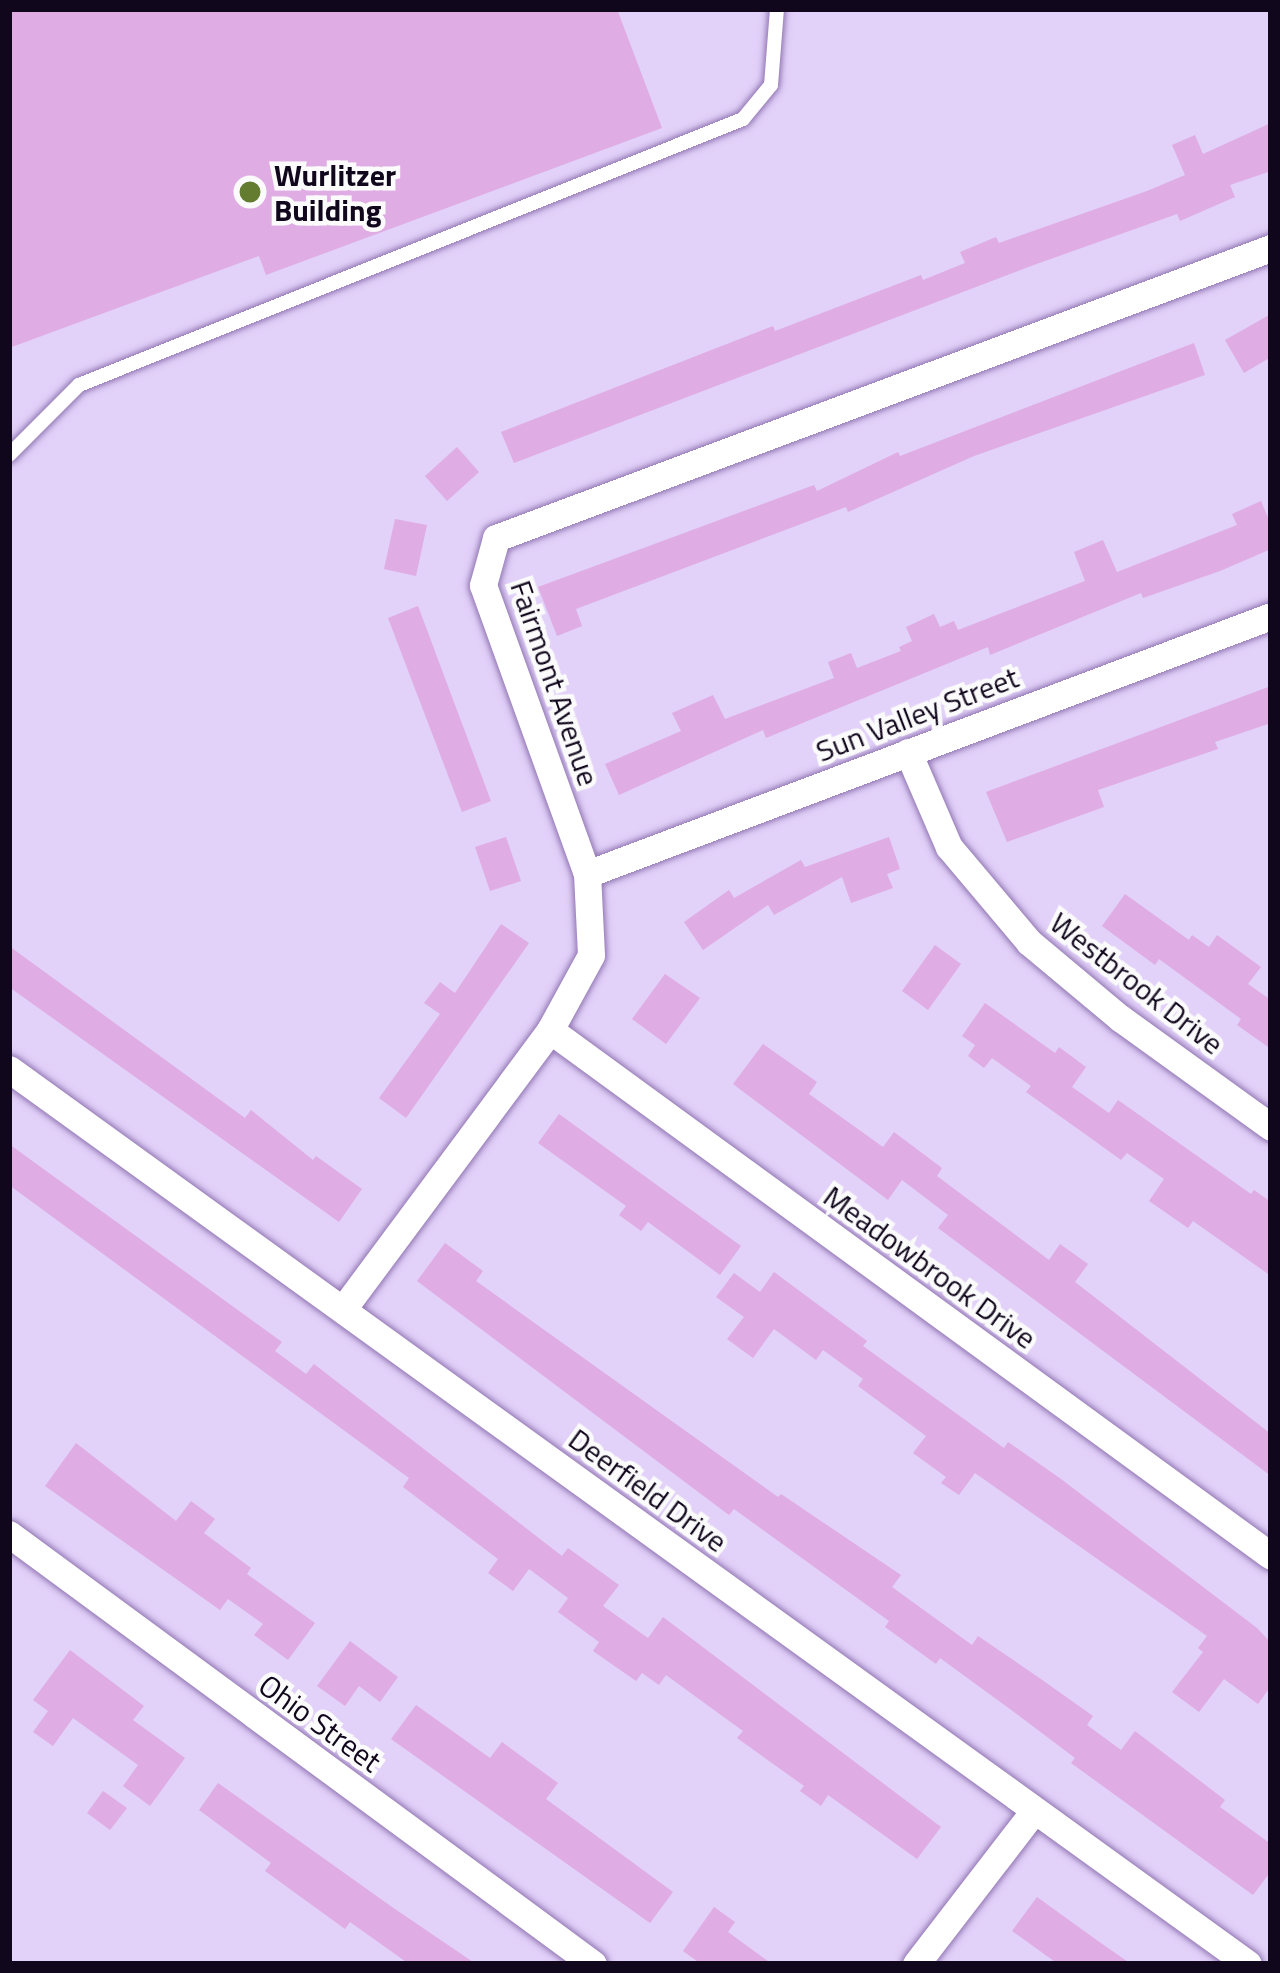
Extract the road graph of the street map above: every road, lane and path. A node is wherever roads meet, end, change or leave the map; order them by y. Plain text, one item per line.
1 (777, 9) edge
2 (1271, 248) edge
3 (9, 455) edge
4 (1271, 616) edge
5 (908, 752) junction
6 (587, 874) junction
7 (550, 1030) junction
8 (9, 1069) edge
9 (1271, 1127) edge
10 (343, 1309) junction
11 (9, 1534) edge
12 (1271, 1556) edge
13 (1033, 1812) junction
14 (592, 1964) edge
15 (916, 1964) edge
16 (1248, 1964) edge

1 - 3 lane
2 - 6 street, Fairmont Avenue
4 - 5 street, Sun Valley Street
5 - 6 street, Sun Valley Street
5 - 9 street, Westbrook Drive
6 - 7 street, Fairmont Avenue
7 - 10 street, Fairmont Avenue
7 - 12 street, Meadowbrook Drive
8 - 10 street, Deerfield Drive
10 - 13 street, Deerfield Drive
11 - 14 street, Ohio Street
13 - 15 street
13 - 16 street, Deerfield Drive

